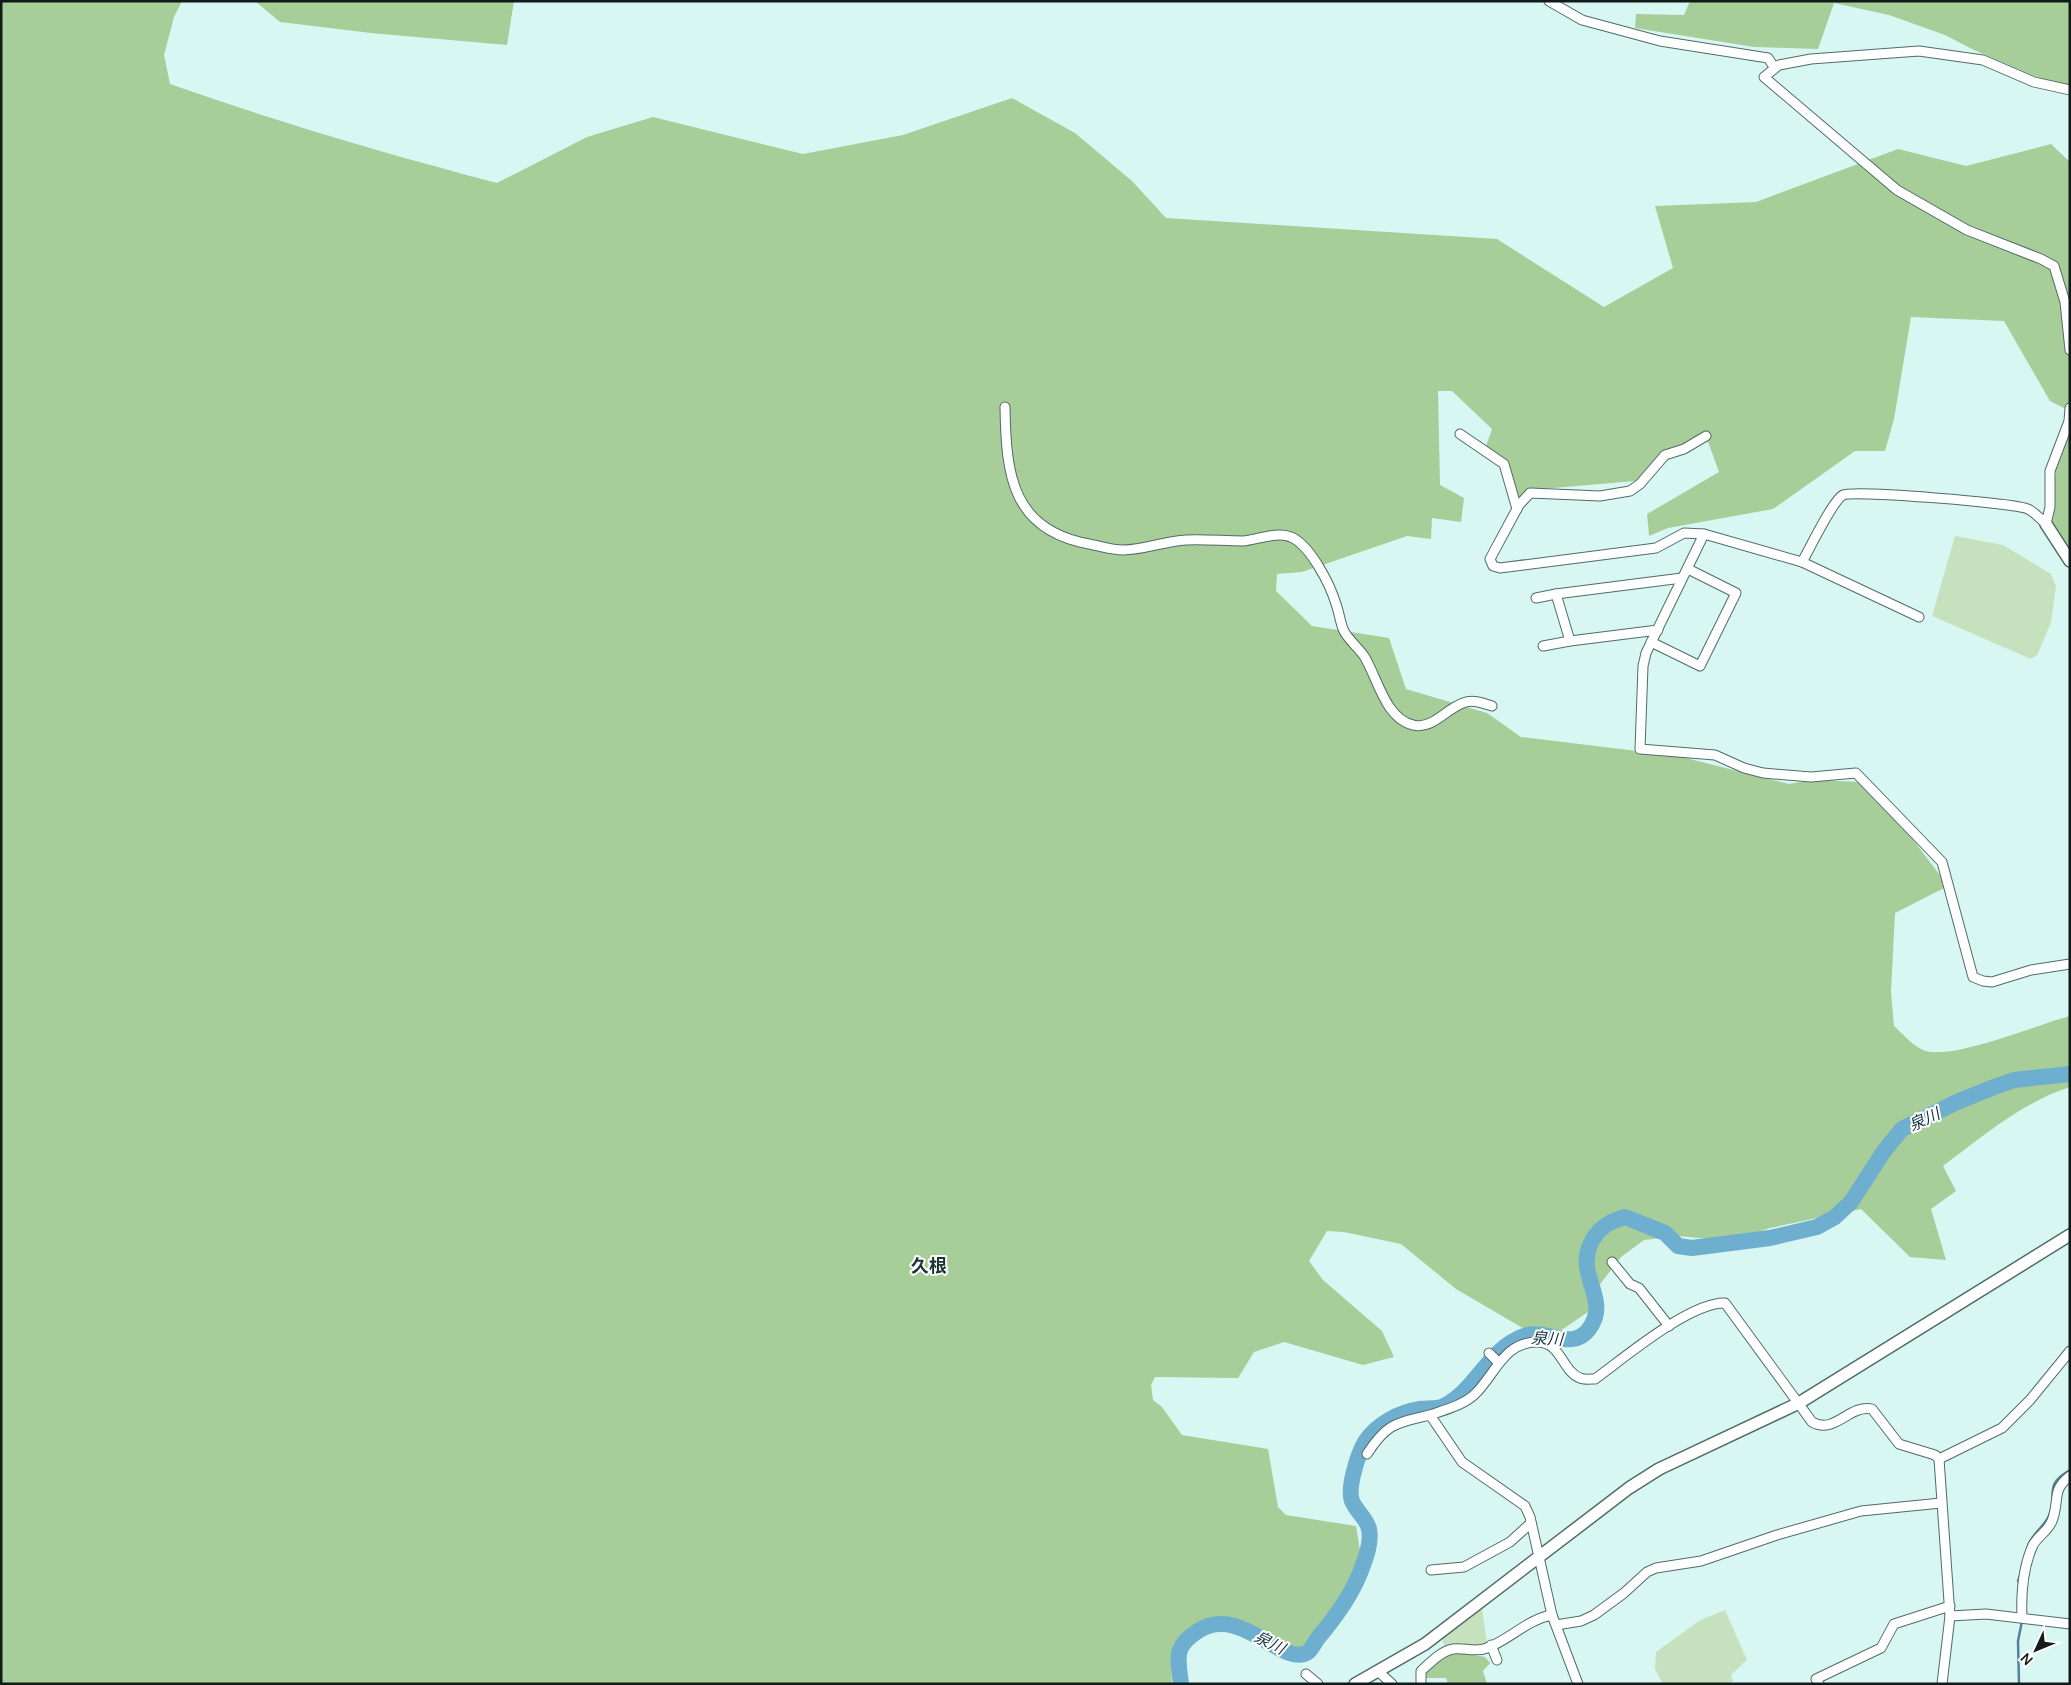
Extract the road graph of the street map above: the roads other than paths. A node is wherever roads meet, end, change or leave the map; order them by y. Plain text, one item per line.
1 (1549, 1) edge
2 (1774, 67) junction
3 (2070, 90) edge
4 (2070, 350) edge
5 (1005, 407) dead end
6 (2070, 408) edge
7 (1460, 434) dead end
8 (1706, 436) dead end
9 (1517, 509) junction
10 (2046, 524) junction
11 (1704, 534) junction
12 (2070, 561) edge
13 (1802, 562) junction
14 (1685, 574) junction
15 (1556, 594) junction
16 (1536, 598) dead end
17 (1919, 617) dead end
18 (1658, 630) junction
19 (1570, 640) junction
20 (1651, 642) junction
21 (1543, 646) dead end
22 (1492, 706) dead end
23 (2070, 964) edge
24 (2070, 1235) edge
25 (1612, 1262) dead end
26 (1669, 1326) junction
27 (2070, 1351) edge
28 (1490, 1353) dead end
29 (1498, 1362) junction
30 (1799, 1403) junction
31 (1430, 1415) junction
32 (1367, 1454) dead end
33 (1939, 1459) junction
34 (2070, 1476) edge
35 (1941, 1503) junction
36 (1531, 1523) junction
37 (1538, 1558) junction
38 (1431, 1570) dead end
39 (1950, 1611) junction
40 (1552, 1616) junction
41 (2022, 1617) junction
42 (2070, 1624) edge
43 (1556, 1625) junction
44 (1491, 1646) junction
45 (1497, 1660) dead end
46 (1379, 1672) junction
47 (1306, 1674) dead end
48 (1318, 1684) edge
49 (1355, 1684) edge
50 (1392, 1684) edge
51 (1421, 1684) edge
52 (1578, 1684) edge
53 (1818, 1684) edge
54 (1942, 1684) edge

1 - 2 street
2 - 3 street
2 - 4 street
5 - 22 street
6 - 10 street
7 - 9 street
8 - 9 street
9 - 11 street
10 - 12 street
10 - 13 street
11 - 13 street
11 - 14 street
13 - 17 street
14 - 15 street
14 - 18 street
14 - 20 street
15 - 16 street
15 - 19 street
18 - 19 street
18 - 20 street
19 - 21 street
20 - 23 street
24 - 30 street
25 - 26 street
26 - 29 street
26 - 30 street
27 - 33 street
28 - 29 street
29 - 31 street
30 - 33 street
30 - 37 street
31 - 32 street
31 - 36 street
33 - 35 street
34 - 41 street
35 - 39 street
35 - 43 street
36 - 37 street
36 - 38 street
37 - 40 street
37 - 46 street
39 - 41 street
39 - 53 street
39 - 54 street
40 - 43 street
40 - 44 street
41 - 42 street
43 - 52 street
44 - 45 street
44 - 51 street
46 - 49 street
46 - 50 street
47 - 48 street

